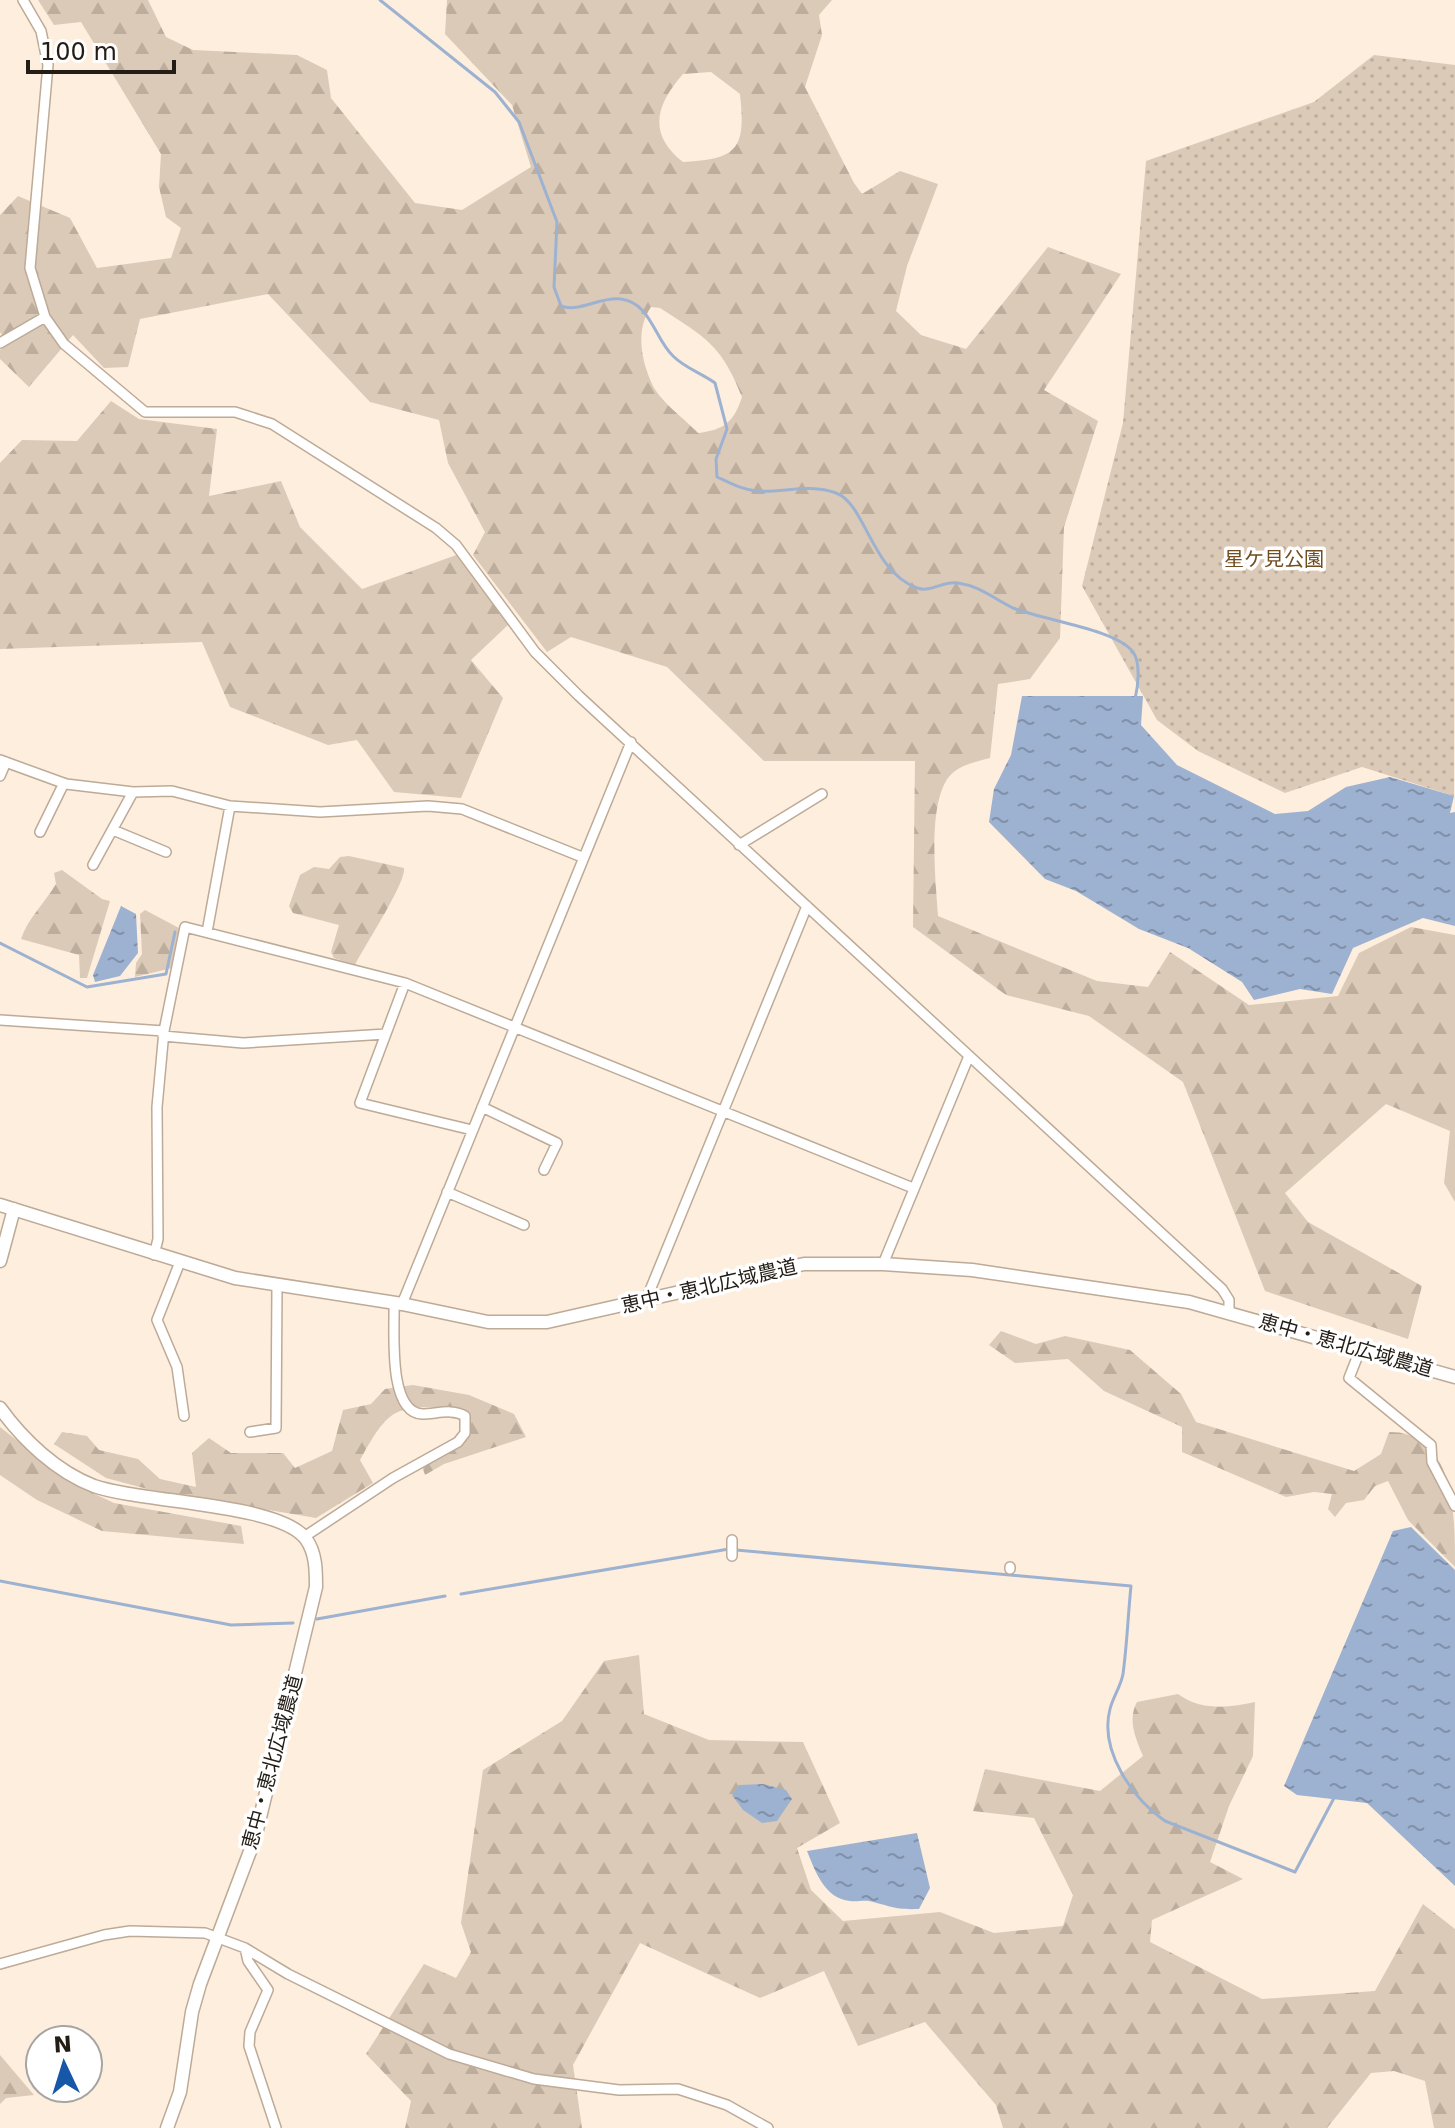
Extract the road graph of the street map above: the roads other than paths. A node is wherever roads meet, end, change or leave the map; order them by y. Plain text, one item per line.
1 (23, 0) edge
2 (45, 317) junction
3 (0, 343) edge
4 (631, 742) junction
5 (3, 761) edge
6 (0, 776) edge
7 (64, 783) junction
8 (133, 792) junction
9 (822, 794) dead end
10 (230, 806) junction
11 (113, 830) junction
12 (40, 832) dead end
13 (739, 845) junction
14 (166, 852) dead end
15 (582, 857) junction
16 (93, 865) dead end
17 (807, 906) junction
18 (207, 932) junction
19 (405, 983) junction
20 (0, 1020) edge
21 (515, 1028) junction
22 (164, 1034) junction
23 (386, 1034) junction
24 (969, 1056) junction
25 (482, 1107) junction
26 (724, 1113) junction
27 (472, 1130) junction
28 (544, 1170) dead end
29 (913, 1188) junction
30 (447, 1192) junction
31 (0, 1205) edge
32 (14, 1209) junction
33 (524, 1225) dead end
34 (154, 1255) junction
35 (0, 1261) edge
36 (180, 1262) junction
37 (883, 1264) junction
38 (277, 1287) junction
39 (646, 1300) junction
40 (398, 1303) junction
41 (1229, 1311) junction
42 (1360, 1350) junction
43 (1455, 1377) edge
44 (0, 1408) edge
45 (184, 1416) dead end
46 (250, 1432) dead end
47 (1455, 1506) edge
48 (304, 1537) junction
49 (732, 1541) dead end
50 (732, 1556) dead end
51 (219, 1937) junction
52 (245, 1948) junction
53 (0, 1964) edge
54 (167, 2128) edge
55 (276, 2128) edge
56 (768, 2128) edge

1 - 2 street
2 - 3 street
2 - 4 street
4 - 13 street
4 - 15 street
5 - 6 street
5 - 7 street
7 - 8 street
7 - 12 street
8 - 10 street
8 - 11 street
9 - 13 street
10 - 15 street
10 - 18 street
11 - 14 street
11 - 16 street
13 - 17 street
15 - 21 street
17 - 24 street
17 - 26 street
18 - 19 street
18 - 22 street
19 - 21 street
19 - 23 street
20 - 22 street
21 - 25 street
21 - 26 street
22 - 23 street
22 - 34 street
23 - 27 street
24 - 29 street
24 - 41 street
25 - 27 street
25 - 28 street
26 - 29 street
26 - 39 street
27 - 30 street
29 - 37 street
30 - 33 street
30 - 40 street
31 - 32 street, 恵中・恵北広域農道
32 - 34 street, 恵中・恵北広域農道
32 - 35 street
34 - 36 street, 恵中・恵北広域農道
36 - 38 street, 恵中・恵北広域農道
36 - 45 street
37 - 39 street, 恵中・恵北広域農道
37 - 41 street, 恵中・恵北広域農道
38 - 40 street, 恵中・恵北広域農道
38 - 46 street
39 - 40 street, 恵中・恵北広域農道
40 - 48 street
41 - 42 street, 恵中・恵北広域農道
42 - 43 street, 恵中・恵北広域農道
42 - 47 street
44 - 48 street
48 - 51 street, 恵中・恵北広域農道
49 - 50 street
51 - 52 street
51 - 53 street
51 - 54 street, 恵中・恵北広域農道
52 - 55 street
52 - 56 street

